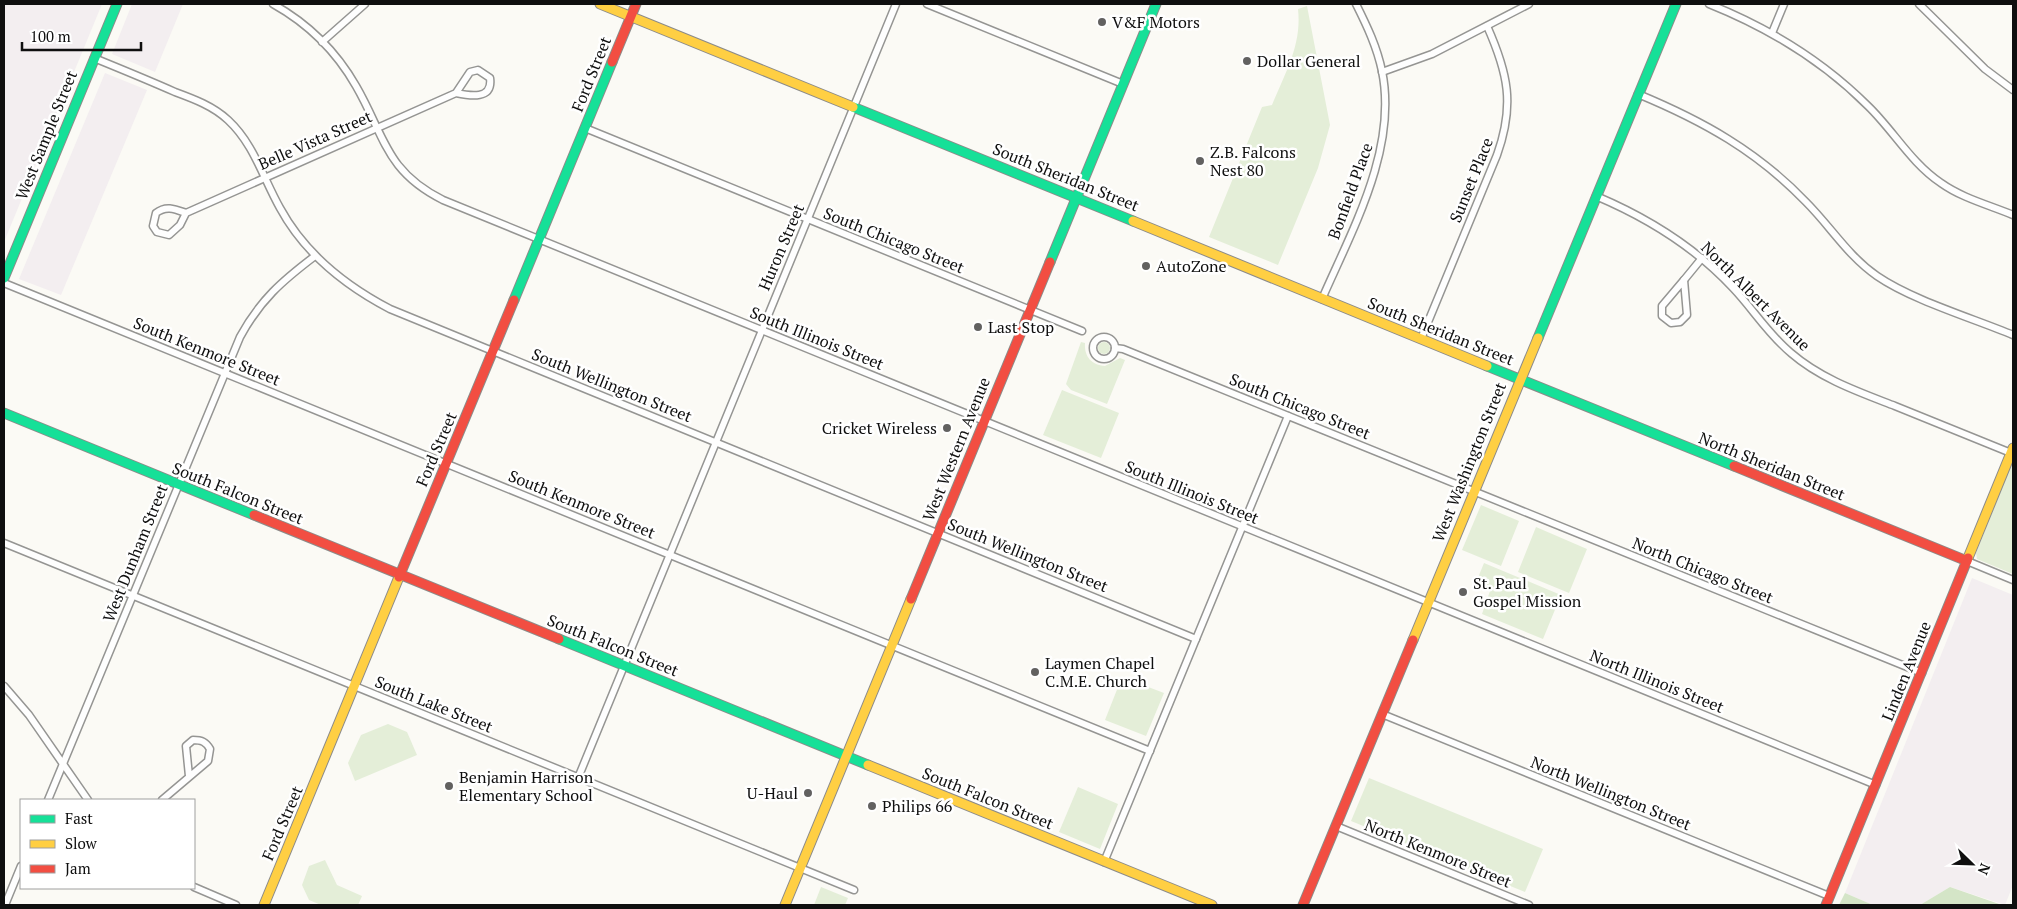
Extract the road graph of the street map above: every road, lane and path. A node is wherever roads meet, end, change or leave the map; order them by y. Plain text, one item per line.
1 (117, 4) edge
2 (273, 4) edge
3 (365, 4) edge
4 (600, 4) edge
5 (636, 4) edge
6 (896, 4) edge
7 (927, 4) edge
8 (1156, 4) edge
9 (1356, 4) edge
10 (1529, 4) edge
11 (1676, 4) edge
12 (1709, 4) edge
13 (1784, 4) edge
14 (1919, 4) edge
15 (631, 16) junction
16 (1486, 26) junction
17 (1772, 33) junction
18 (322, 42) junction
19 (94, 58) junction
20 (1382, 72) junction
21 (1123, 84) junction
22 (2013, 90) edge
23 (456, 93) junction
24 (1638, 94) junction
25 (853, 107) junction
26 (376, 128) junction
27 (585, 128) junction
28 (265, 177) junction
29 (1596, 196) junction
30 (1076, 198) junction
31 (186, 213) junction
32 (2013, 215) edge
33 (808, 219) junction
34 (540, 240) junction
35 (315, 256) junction
36 (1702, 258) junction
37 (4, 278) edge
38 (1684, 280) junction
39 (4, 283) edge
40 (1322, 299) junction
41 (1029, 310) junction
42 (761, 330) junction
43 (1082, 332) dead end
44 (2013, 334) edge
45 (1421, 339) junction
46 (1115, 348) dead end
47 (493, 351) junction
48 (224, 373) junction
49 (1520, 379) junction
50 (4, 413) edge
51 (1288, 416) junction
52 (984, 421) junction
53 (715, 442) junction
54 (2012, 450) edge
55 (446, 463) junction
56 (178, 484) junction
57 (1474, 492) junction
58 (1242, 528) junction
59 (938, 533) junction
60 (4, 543) edge
61 (669, 554) junction
62 (1967, 561) junction
63 (401, 575) junction
64 (2013, 580) edge
65 (133, 596) junction
66 (1428, 603) junction
67 (1196, 639) junction
68 (892, 645) junction
69 (623, 665) junction
70 (1922, 673) junction
71 (356, 687) junction
72 (5, 690) edge
73 (1382, 714) junction
74 (1150, 750) junction
75 (846, 756) junction
76 (63, 765) junction
77 (189, 776) junction
78 (578, 778) junction
79 (1876, 785) junction
80 (48, 799) edge
81 (87, 799) edge
82 (163, 799) edge
83 (1336, 826) junction
84 (1104, 862) junction
85 (20, 868) edge
86 (800, 868) junction
87 (195, 888) edge
88 (854, 890) dead end
89 (1828, 901) edge
90 (5, 905) edge
91 (236, 905) edge
92 (264, 905) edge
93 (785, 905) edge
94 (1212, 905) edge
95 (1303, 905) edge
96 (1528, 905) edge

1 - 19 street, West Sample Street
2 - 18 street, South Illinois Street
3 - 18 street
4 - 15 street, South Sheridan Street
5 - 15 street, Ford Street
6 - 25 street, Huron Street
7 - 21 street
8 - 21 street, West Western Avenue
9 - 20 street, Bonfield Place
10 - 16 street
11 - 24 street, West Washington Street
12 - 17 street
13 - 17 street
14 - 22 street
15 - 25 street, South Sheridan Street
15 - 27 street, Ford Street
16 - 20 street
16 - 45 street, Sunset Place
17 - 32 street
18 - 26 street, South Illinois Street
19 - 28 street, South Wellington Street
19 - 37 street, West Sample Street
20 - 40 street, Bonfield Place
21 - 30 street, West Western Avenue
23 - 23 street, Belle Vista Street
23 - 26 street, Belle Vista Street
24 - 29 street, West Washington Street
24 - 44 street
25 - 30 street, South Sheridan Street
25 - 33 street, Huron Street
26 - 28 street, Belle Vista Street
26 - 34 street, South Illinois Street
27 - 33 street, South Chicago Street
27 - 34 street, Ford Street
28 - 31 street, Belle Vista Street
28 - 35 street, South Wellington Street
29 - 36 street, North Albert Avenue
29 - 49 street, West Washington Street
30 - 40 street, South Sheridan Street
30 - 41 street, West Western Avenue
31 - 31 street, Belle Vista Street
33 - 41 street, South Chicago Street
33 - 42 street, Huron Street
34 - 42 street, South Illinois Street
34 - 47 street, Ford Street
35 - 47 street, South Wellington Street
35 - 48 street, West Dunham Street
36 - 38 street
36 - 54 street, North Albert Avenue
38 - 38 street
39 - 48 street, South Kenmore Street
40 - 45 street, South Sheridan Street
41 - 43 street, South Chicago Street
41 - 52 street, West Western Avenue
42 - 52 street, South Illinois Street
42 - 53 street, Huron Street
45 - 49 street, South Sheridan Street
46 - 51 street, South Chicago Street
47 - 53 street, South Wellington Street
47 - 55 street, Ford Street
48 - 55 street, South Kenmore Street
48 - 56 street, West Dunham Street
49 - 57 street, West Washington Street
49 - 62 street, North Sheridan Street
50 - 56 street, South Falcon Street
51 - 57 street, South Chicago Street
51 - 58 street
52 - 58 street, South Illinois Street
52 - 59 street, West Western Avenue
53 - 59 street, South Wellington Street
53 - 61 street, Huron Street
54 - 62 street, Linden Avenue
55 - 61 street, South Kenmore Street
55 - 63 street, Ford Street
56 - 63 street, South Falcon Street
56 - 65 street, West Dunham Street
57 - 66 street, West Washington Street
57 - 70 street, North Chicago Street
58 - 66 street, South Illinois Street
58 - 67 street
59 - 67 street, South Wellington Street
59 - 68 street, West Western Avenue
60 - 65 street, South Lake Street
61 - 68 street, South Kenmore Street
61 - 69 street, Huron Street
62 - 64 street, North Sheridan Street
62 - 70 street, Linden Avenue
63 - 69 street, South Falcon Street
63 - 71 street, Ford Street
65 - 71 street, South Lake Street
65 - 76 street, West Dunham Street
66 - 73 street, West Washington Street
66 - 79 street, North Illinois Street
67 - 74 street
68 - 74 street, South Kenmore Street
68 - 75 street, West Western Avenue
69 - 75 street, South Falcon Street
69 - 78 street, Huron Street
70 - 79 street, Linden Avenue
71 - 78 street, South Lake Street
71 - 92 street, Ford Street
72 - 76 street
73 - 83 street, West Washington Street
73 - 89 street, North Wellington Street
74 - 84 street
75 - 84 street, South Falcon Street
75 - 86 street, West Western Avenue
76 - 80 street, West Dunham Street
76 - 81 street
77 - 77 street
77 - 82 street
78 - 86 street, South Lake Street
79 - 89 street, Linden Avenue
83 - 95 street, West Washington Street
83 - 96 street, North Kenmore Street
84 - 94 street, South Falcon Street
85 - 90 street
86 - 88 street, South Lake Street
86 - 93 street, West Western Avenue
87 - 91 street

